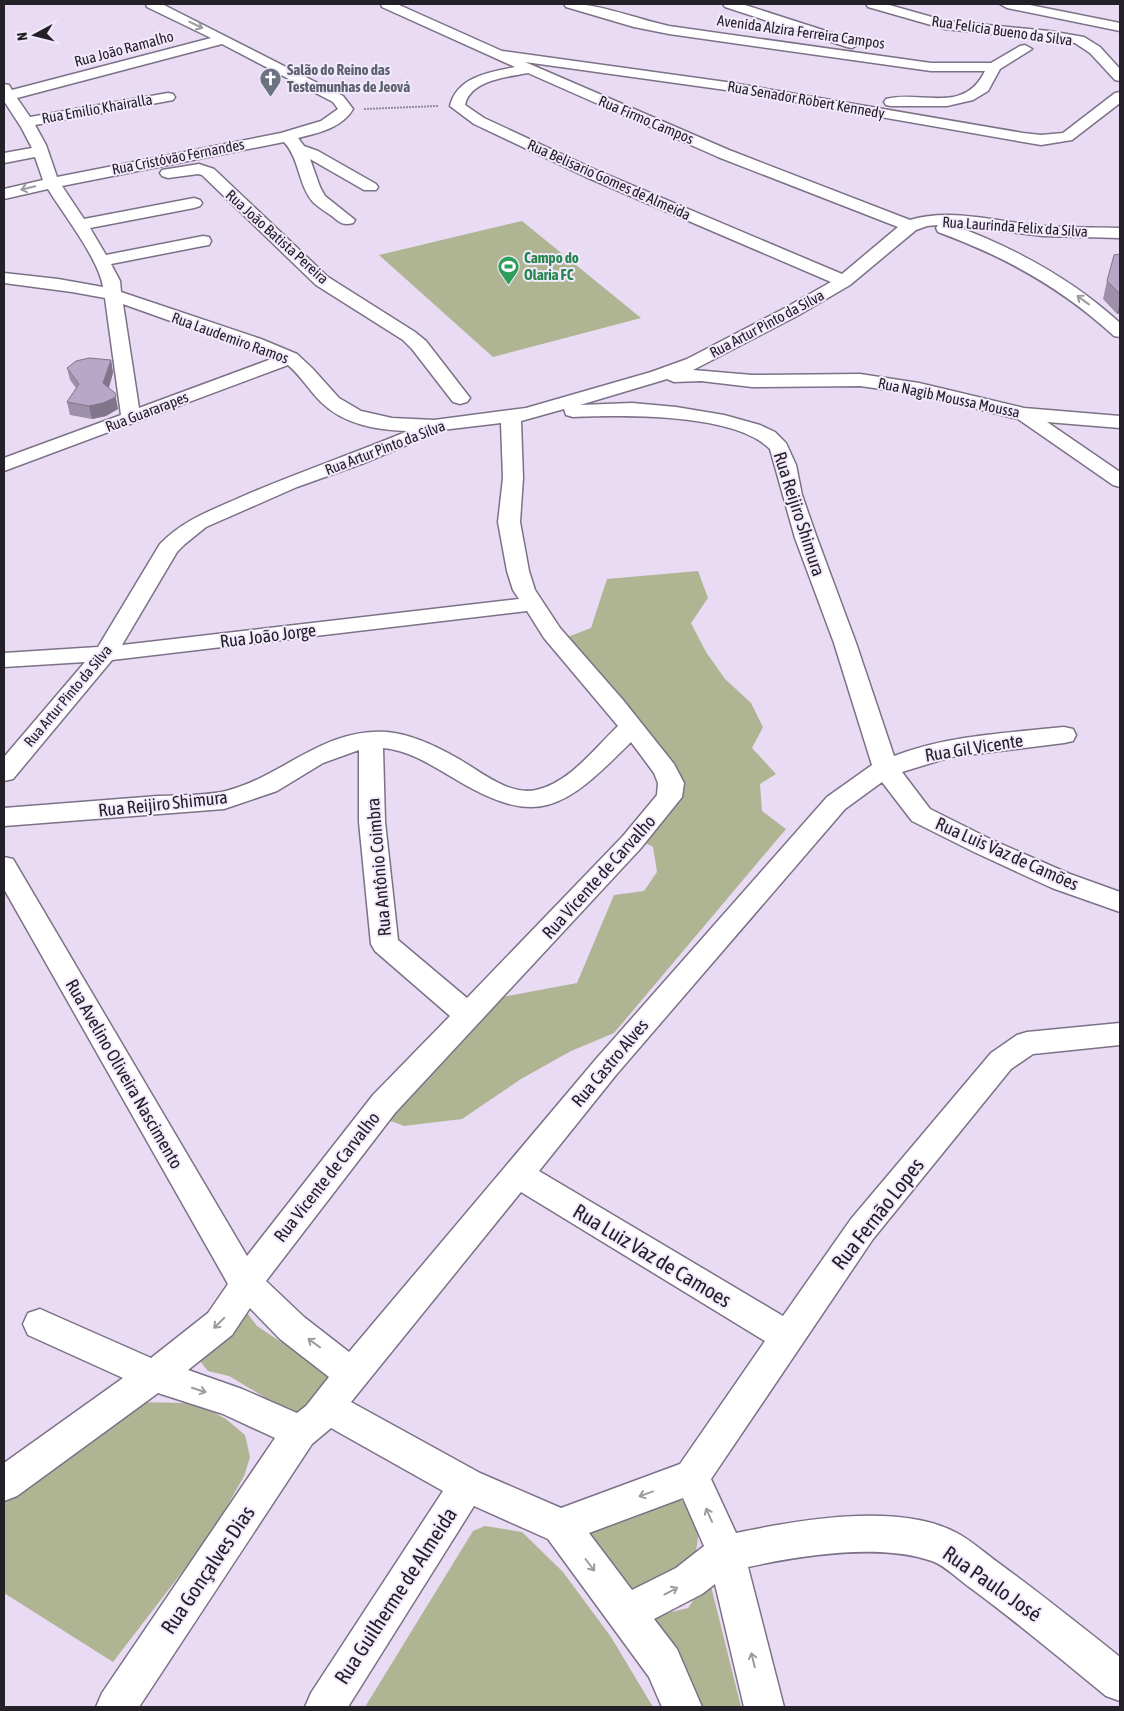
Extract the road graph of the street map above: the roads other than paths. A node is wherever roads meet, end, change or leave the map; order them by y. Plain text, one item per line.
1 (152, 4) edge
2 (387, 4) edge
3 (572, 4) edge
4 (730, 4) edge
5 (873, 4) edge
6 (1007, 4) edge
7 (1120, 27) edge
8 (224, 39) junction
9 (1025, 50) dead end
10 (504, 55) junction
11 (892, 61) junction
12 (931, 67) junction
13 (994, 67) junction
14 (528, 69) junction
15 (1120, 77) edge
16 (983, 86) junction
17 (5, 94) edge
18 (1120, 96) edge
19 (168, 97) dead end
20 (836, 104) junction
21 (27, 122) junction
22 (286, 136) junction
23 (299, 150) junction
24 (40, 151) junction
25 (4, 158) edge
26 (55, 186) junction
27 (370, 188) dead end
28 (4, 194) edge
29 (194, 203) dead end
30 (347, 220) dead end
31 (918, 223) junction
32 (81, 225) junction
33 (1120, 233) edge
34 (203, 241) dead end
35 (102, 261) junction
36 (4, 278) edge
37 (844, 281) junction
38 (113, 295) junction
39 (1120, 332) edge
40 (290, 358) junction
41 (658, 376) junction
42 (460, 398) dead end
43 (1024, 414) junction
44 (519, 416) junction
45 (131, 418) junction
46 (1120, 422) edge
47 (438, 425) junction
48 (4, 465) edge
49 (1120, 481) edge
50 (531, 604) junction
51 (105, 654) junction
52 (4, 660) edge
53 (631, 728) junction
54 (1064, 735) dead end
55 (371, 740) junction
56 (886, 769) junction
57 (4, 773) edge
58 (4, 818) edge
59 (4, 866) edge
60 (1120, 902) edge
61 (469, 1016) junction
62 (1120, 1034) edge
63 (517, 1174) junction
64 (245, 1283) junction
65 (40, 1324) dead end
66 (788, 1337) junction
67 (352, 1374) junction
68 (153, 1375) junction
69 (326, 1407) junction
70 (300, 1432) junction
71 (692, 1478) junction
72 (4, 1484) edge
73 (467, 1485) junction
74 (561, 1526) junction
75 (726, 1553) junction
76 (628, 1613) junction
77 (1120, 1682) edge
78 (116, 1707) edge
79 (325, 1707) edge
80 (682, 1707) edge
81 (764, 1707) edge

1 -> 8 street
2 - 10 street, Rua Firmo Campos
3 - 11 street, Avenida Alzira Ferreira Campos
4 - 11 street
5 - 15 street, Rua Felicia Bueno da Silva
6 - 7 street
8 - 17 street, Rua João Ramalho
8 - 22 street, Rua Cristóvão Fernandes
9 - 13 street, Avenida Alzira Ferreira Campos
10 - 14 street, Rua Firmo Campos
10 - 20 street, Rua Senador Robert Kennedy
11 - 12 street, Avenida Alzira Ferreira Campos
12 - 13 street, Avenida Alzira Ferreira Campos
12 - 16 street
13 - 16 street
14 - 31 street, Rua Firmo Campos
14 - 37 street, Rua Belisario Gomes de Almeida
16 - 20 street
17 - 21 street
18 - 20 street, Rua Senador Robert Kennedy
19 - 21 street, Rua Emilio Khairalla
21 - 24 street
22 - 23 street
22 - 26 street, Rua Cristóvão Fernandes
23 - 27 street
23 - 30 street
24 - 25 street
24 - 26 street
26 -> 28 street, Rua Cristóvão Fernandes
26 - 32 street
26 - 42 street, Rua João Batista Pereira
29 - 32 street
31 - 33 street, Rua Laurinda Felix da Silva
31 - 37 street, Rua Artur Pinto da Silva
39 -> 31 street, Rua Firmo Campos
32 - 35 street
34 - 35 street
35 - 38 street
36 - 38 street, Rua Laudemiro Ramos
37 - 41 street, Rua Artur Pinto da Silva
38 - 40 street, Rua Laudemiro Ramos
38 - 45 street
40 - 45 street, Rua Guararapes
40 - 47 street, Rua Laudemiro Ramos
41 - 43 street, Rua Nagib Moussa Moussa
41 - 44 street, Rua Artur Pinto da Silva
43 - 46 street, Rua Nagib Moussa Moussa
43 - 49 street
44 - 47 street, Rua Artur Pinto da Silva
44 - 50 street, Rua Vicente de Carvalho
44 - 56 street, Rua Reijiro Shimura
45 - 48 street, Rua Guararapes
47 - 51 street, Rua Artur Pinto da Silva
50 - 51 street, Rua João Jorge
50 - 53 street, Rua Vicente de Carvalho
51 - 52 street, Rua João Jorge
51 - 57 street, Rua Artur Pinto da Silva
53 - 55 street, Rua Reijiro Shimura
53 - 61 street, Rua Vicente de Carvalho
54 - 56 street, Rua Gil Vicente
55 - 58 street, Rua Reijiro Shimura
55 - 61 street, Rua Antônio Coimbra
56 - 60 street, Rua Luis Vaz de Camões
56 - 63 street, Rua Castro Alves
59 - 64 street, Rua Avelino Oliveira Nascimento
61 - 64 street, Rua Vicente de Carvalho
62 - 66 street, Rua Fernão Lopes
63 - 66 street, Rua Luiz Vaz de Camoes
63 - 67 street, Rua Castro Alves
67 -> 64 street, Rua Avelino Oliveira Nascimento
64 -> 68 street, Rua Vicente de Carvalho
65 - 68 street
66 - 71 street, Rua Fernão Lopes
67 - 69 street, Rua Castro Alves
68 -> 70 street
68 - 72 street, Rua Vicente de Carvalho
69 - 70 street, Rua Gonçalves Dias
69 - 73 street
70 - 78 street, Rua Gonçalves Dias
71 -> 74 street
75 -> 71 street
73 - 74 street
73 - 79 street, Rua Guilherme de Almeida
74 -> 76 street
76 -> 75 street
75 - 77 street, Rua Paulo José
81 -> 75 street
76 - 80 street

